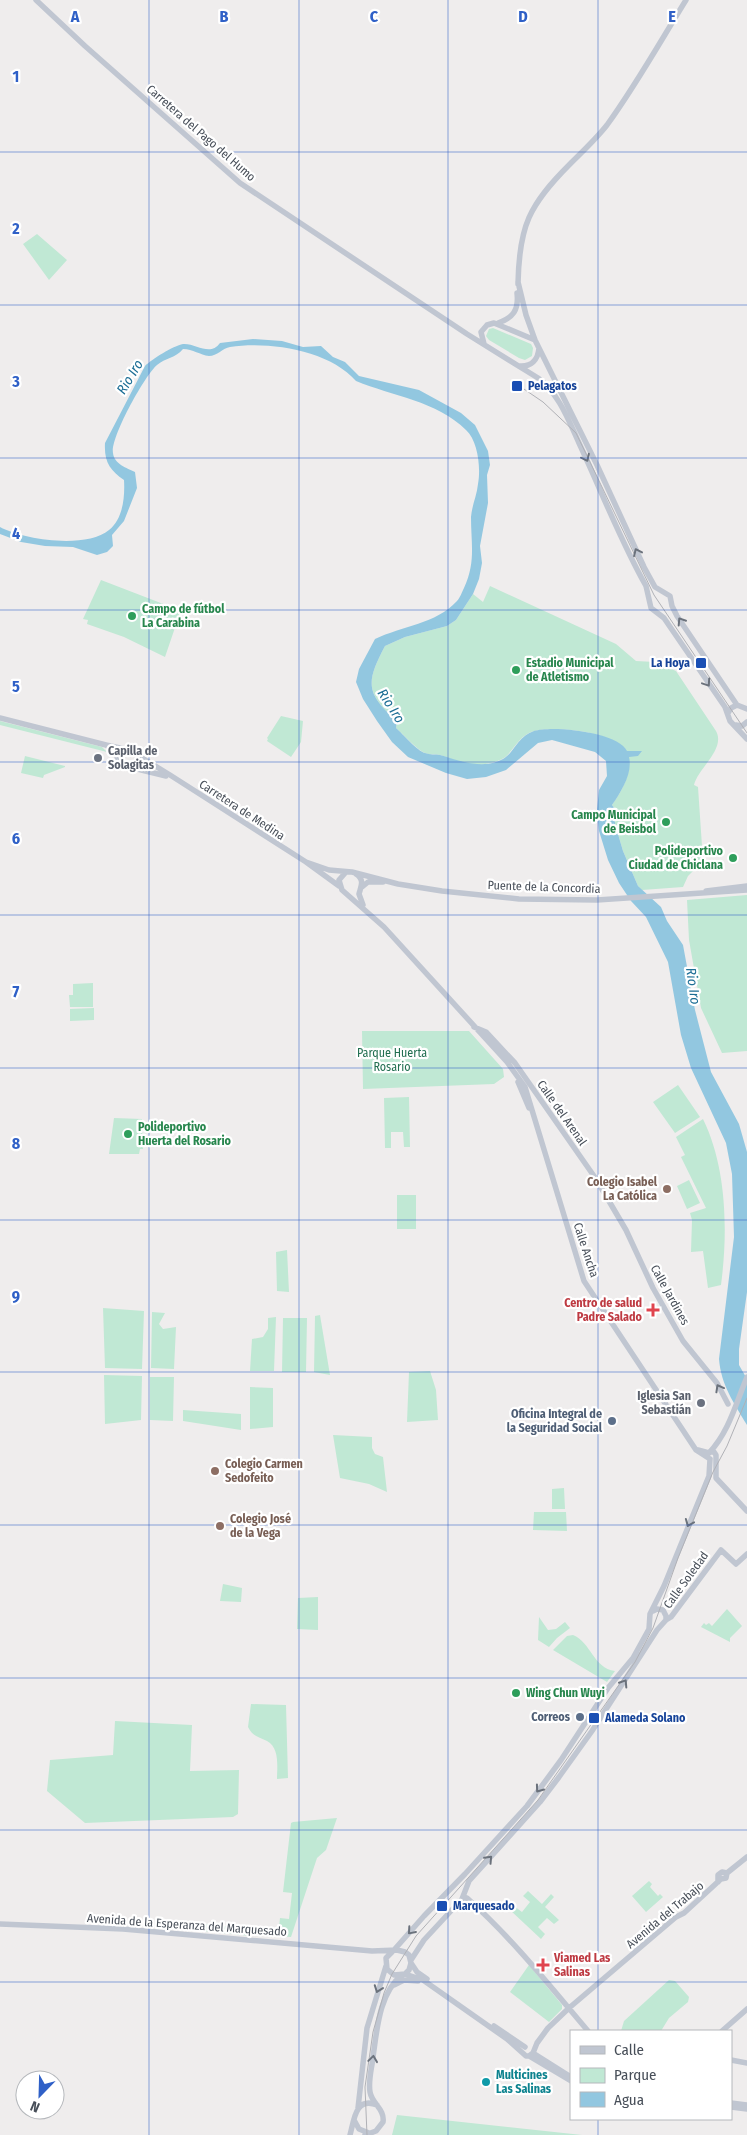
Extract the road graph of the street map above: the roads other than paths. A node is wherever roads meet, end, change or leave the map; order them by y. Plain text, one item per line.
1 (36, 0) edge
2 (686, 0) edge
3 (518, 282) junction
4 (498, 323) junction
5 (466, 332) junction
6 (481, 332) junction
7 (535, 340) junction
8 (484, 344) junction
9 (539, 346) junction
10 (517, 365) junction
11 (663, 592) junction
12 (650, 600) junction
13 (672, 606) junction
14 (660, 614) junction
15 (737, 705) junction
16 (747, 708) edge
17 (728, 713) junction
18 (0, 718) edge
19 (747, 722) edge
20 (736, 725) junction
21 (747, 739) edge
22 (106, 745) junction
23 (129, 751) junction
24 (117, 756) junction
25 (129, 766) junction
26 (174, 778) junction
27 (306, 862) junction
28 (346, 872) junction
29 (354, 873) junction
30 (372, 879) junction
31 (747, 886) edge
32 (361, 888) junction
33 (342, 889) junction
34 (747, 890) edge
35 (704, 892) junction
36 (364, 907) junction
37 (474, 1027) junction
38 (622, 1223) joint
39 (747, 1377) edge
40 (728, 1404) dead end
41 (711, 1456) junction
42 (747, 1511) edge
43 (747, 1554) edge
44 (653, 1611) junction
45 (650, 1618) junction
46 (664, 1622) junction
47 (568, 1748) junction
48 (576, 1753) junction
49 (747, 1857) edge
50 (462, 1899) junction
51 (0, 1924) edge
52 (393, 1951) junction
53 (372, 1952) junction
54 (411, 1962) junction
55 (385, 1964) junction
56 (403, 1974) junction
57 (392, 1986) junction
58 (446, 1997) junction
59 (569, 2008) junction
60 (747, 2009) edge
61 (587, 2030) edge
62 (723, 2030) edge
63 (529, 2051) junction
64 (732, 2060) edge
65 (747, 2063) edge
66 (570, 2076) edge
67 (570, 2081) edge
68 (732, 2103) edge
69 (377, 2105) junction
70 (747, 2105) edge
71 (732, 2107) edge
72 (358, 2108) junction
73 (747, 2109) edge
74 (354, 2120) junction
75 (367, 2134) edge
76 (350, 2135) edge

1 - 5 main road, Carretera del Pago del Humo
2 - 3 main road
3 - 4 main road
3 - 7 main road
4 - 6 main road
4 - 7 main road
5 - 6 main road
5 - 8 main road, Carretera del Pago del Humo
6 - 8 main road
7 - 9 main road
8 - 10 main road, Carretera del Pago del Humo
9 - 10 main road
11 -> 9 main road
10 -> 12 main road, Carretera del Pago del Humo
11 - 12 main road
11 - 13 main road
12 - 14 main road
13 - 14 main road
15 -> 13 main road
14 -> 17 main road
15 - 16 main road
15 - 17 main road
17 - 20 main road
18 - 22 main road
19 - 20 main road
20 - 21 main road
22 - 23 main road, Carretera de Medina
22 - 24 main road
23 - 24 main road
23 - 25 main road
23 - 26 main road, Carretera de Medina
24 - 25 main road
25 - 26 main road
26 - 27 main road, Carretera de Medina
27 - 28 main road
27 - 33 main road, Carretera de Medina
28 - 29 main road
28 - 33 main road
29 - 30 main road, Puente de la Concordia
29 - 32 main road
30 - 32 main road
30 - 35 main road, Puente de la Concordia
31 - 35 main road
32 - 33 main road
32 - 36 main road
33 - 36 main road, Carretera de Medina
34 - 35 main road
36 - 37 main road
37 - 38 main road, Calle del Arenal
37 - 41 main road, Calle Ancha
40 -> 38 main road, Calle Jardines
39 - 41 main road
41 - 42 main road
41 -> 44 main road
43 - 46 main road, Calle Soledad
44 - 45 main road
44 - 46 main road
45 - 46 main road
45 - 47 main road
48 -> 46 main road
47 - 48 main road
47 -> 52 main road
50 -> 48 main road
49 - 59 main road, Avenida del Trabajo
50 - 54 main road
50 - 59 main road
51 - 53 main road, Avenida de la Esperanza del Marquesado
52 - 53 main road, Avenida de la Esperanza del Marquesado
52 - 54 main road
52 - 55 main road
53 - 55 main road
54 - 56 main road
54 - 63 main road
55 - 56 main road
55 -> 72 main road
56 - 57 main road
56 - 58 main road
57 - 58 main road
69 -> 57 main road
58 - 63 main road
59 - 61 main road
59 - 63 main road, Avenida del Trabajo
60 - 62 main road
63 - 66 main road
63 - 67 main road
64 - 65 main road
68 - 70 main road
69 - 72 main road
69 - 75 main road
71 - 73 main road
72 - 74 main road
74 - 75 main road
74 - 76 main road

